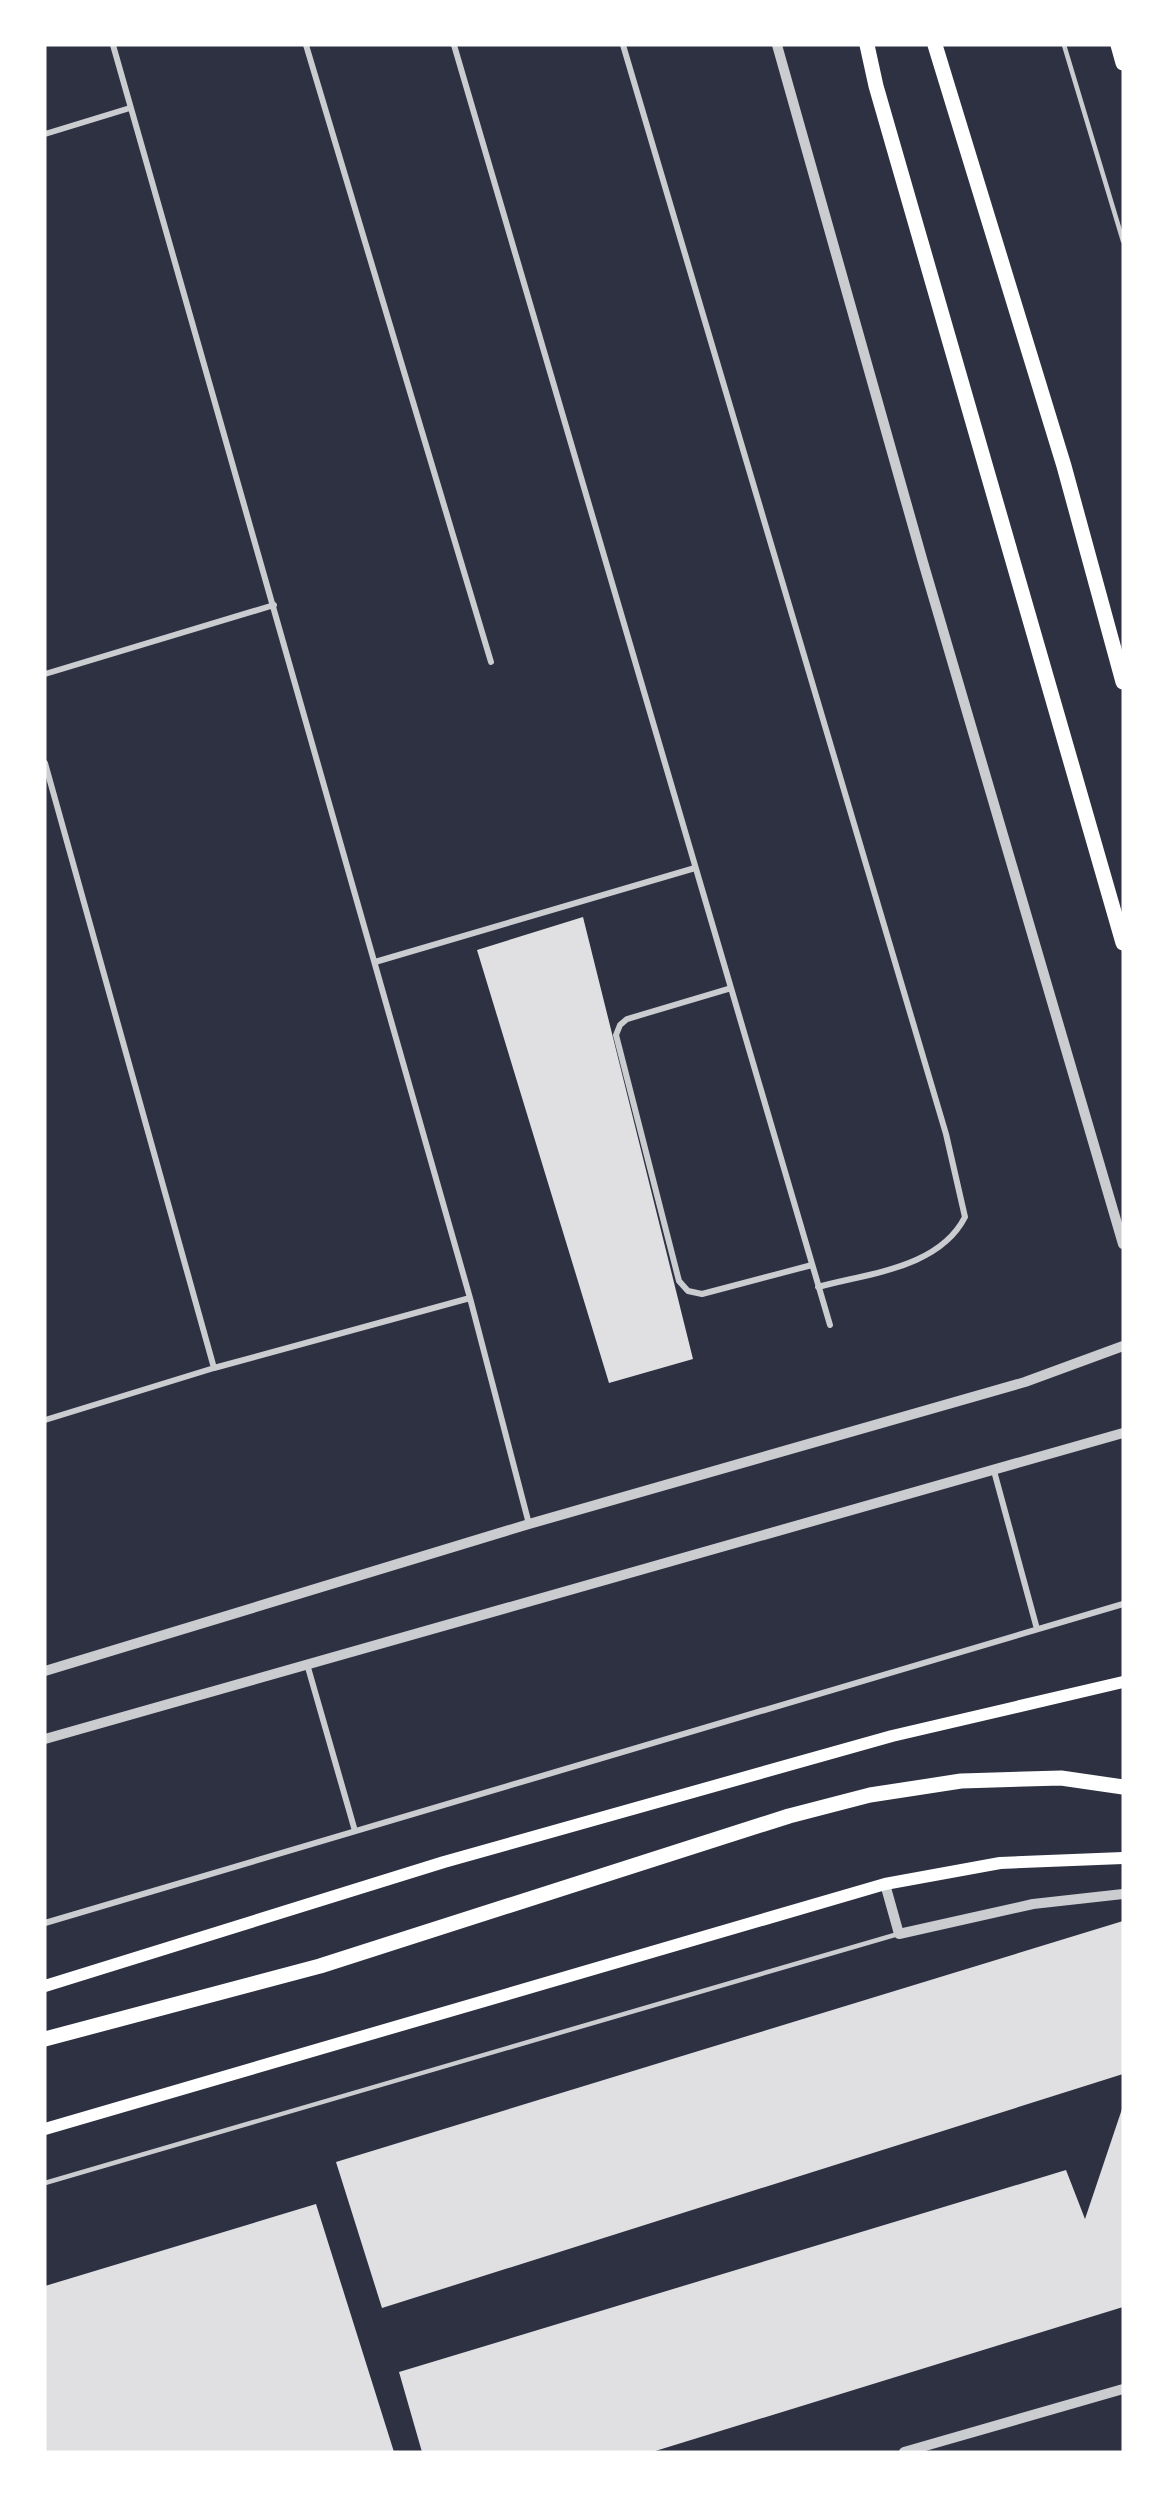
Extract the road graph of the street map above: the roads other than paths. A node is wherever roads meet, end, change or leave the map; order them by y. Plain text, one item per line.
1 (112, 45) edge
2 (306, 45) edge
3 (454, 45) edge
4 (623, 45) edge
5 (777, 45) edge
6 (867, 45) edge
7 (935, 45) edge
8 (1064, 45) edge
9 (1118, 45) edge
10 (1123, 63) edge
11 (130, 108) junction
12 (45, 134) edge
13 (1123, 241) edge
14 (274, 605) junction
15 (490, 662) dead end
16 (45, 674) edge
17 (1123, 682) edge
18 (45, 763) edge
19 (695, 868) junction
20 (1123, 943) edge
21 (375, 962) junction
22 (730, 988) junction
23 (1123, 1244) edge
24 (812, 1265) junction
25 (818, 1287) junction
26 (470, 1298) junction
27 (830, 1325) dead end
28 (1123, 1346) edge
29 (214, 1368) junction
30 (45, 1420) edge
31 (1123, 1434) edge
32 (994, 1472) junction
33 (529, 1524) junction
34 (1123, 1604) edge
35 (1037, 1629) junction
36 (307, 1663) junction
37 (45, 1671) edge
38 (1123, 1682) edge
39 (45, 1739) edge
40 (1123, 1787) edge
41 (355, 1831) junction
42 (1123, 1858) edge
43 (885, 1884) junction
44 (1123, 1894) edge
45 (45, 1923) edge
46 (899, 1934) junction
47 (45, 1986) edge
48 (45, 2039) edge
49 (45, 2129) edge
50 (45, 2183) edge
51 (1123, 2389) edge
52 (904, 2452) edge

1 - 11 street
2 - 15 street
3 - 19 street
4 - 25 street
5 - 23 street
6 - 20 main road
7 - 17 main road
8 - 13 lane
9 - 10 main road
11 - 12 street
11 - 14 street
14 - 16 street
14 - 21 street
18 - 29 street
19 - 21 street
19 - 22 street
21 - 26 street
22 - 24 street
22 - 24 street
24 - 25 street
25 - 27 street
26 - 29 street
26 - 33 street
28 - 33 street
29 - 30 street
31 - 32 street
32 - 35 street
32 - 36 street
33 - 37 street
34 - 35 street
35 - 41 street
36 - 39 street
36 - 41 street
38 - 47 main road
40 - 48 main road
41 - 45 street
42 - 43 main road
43 - 46 street
43 - 49 main road
44 - 46 street
46 - 50 lane
51 - 52 street

